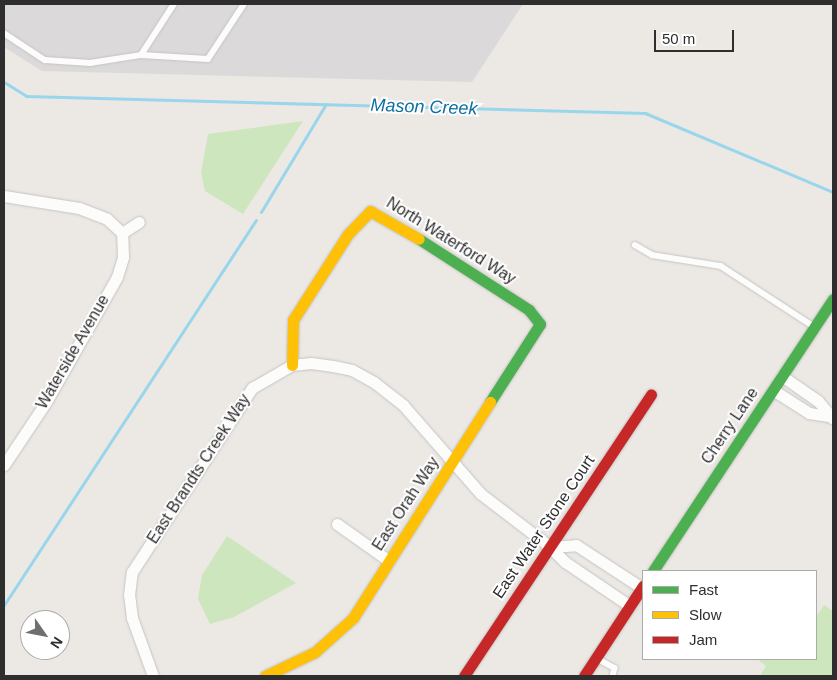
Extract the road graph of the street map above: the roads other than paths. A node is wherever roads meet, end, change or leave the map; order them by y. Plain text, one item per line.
1 (174, 4) edge
2 (244, 4) edge
3 (4, 33) edge
4 (141, 55) junction
5 (4, 196) edge
6 (140, 222) dead end
7 (122, 233) junction
8 (635, 245) dead end
9 (833, 299) edge
10 (538, 318) joint
11 (815, 327) junction
12 (292, 365) junction
13 (782, 376) junction
14 (773, 390) junction
15 (651, 395) dead end
16 (831, 418) edge
17 (452, 462) junction
18 (4, 465) edge
19 (337, 524) dead end
20 (550, 547) junction
21 (389, 560) junction
22 (654, 570) edge
23 (642, 587) edge
24 (630, 606) junction
25 (596, 658) junction
26 (153, 676) edge
27 (265, 676) edge
28 (464, 676) edge
29 (584, 676) edge
30 (613, 676) edge

1 - 4 lane
2 - 4 lane
3 - 4 lane
5 - 7 street
6 - 7 street
7 - 18 street, Waterside Avenue
8 - 11 lane
9 - 11 street, Cherry Lane
10 - 12 street, North Waterford Way
10 - 17 street, East Orah Way
11 - 13 street, Cherry Lane
12 - 17 street, East Brandts Creek Way
12 - 26 street, East Brandts Creek Way
13 - 14 street, Cherry Lane
13 - 16 street
14 - 16 street
14 - 22 street, Cherry Lane
15 - 20 street, East Water Stone Court
17 - 20 street, East Brandts Creek Way
17 - 21 street, East Orah Way
19 - 21 street
20 - 23 street
20 - 24 street, East Brandts Creek Way
20 - 28 street, East Water Stone Court
21 - 27 street, East Orah Way
23 - 24 street
24 - 25 street
25 - 29 street
25 - 30 lane

